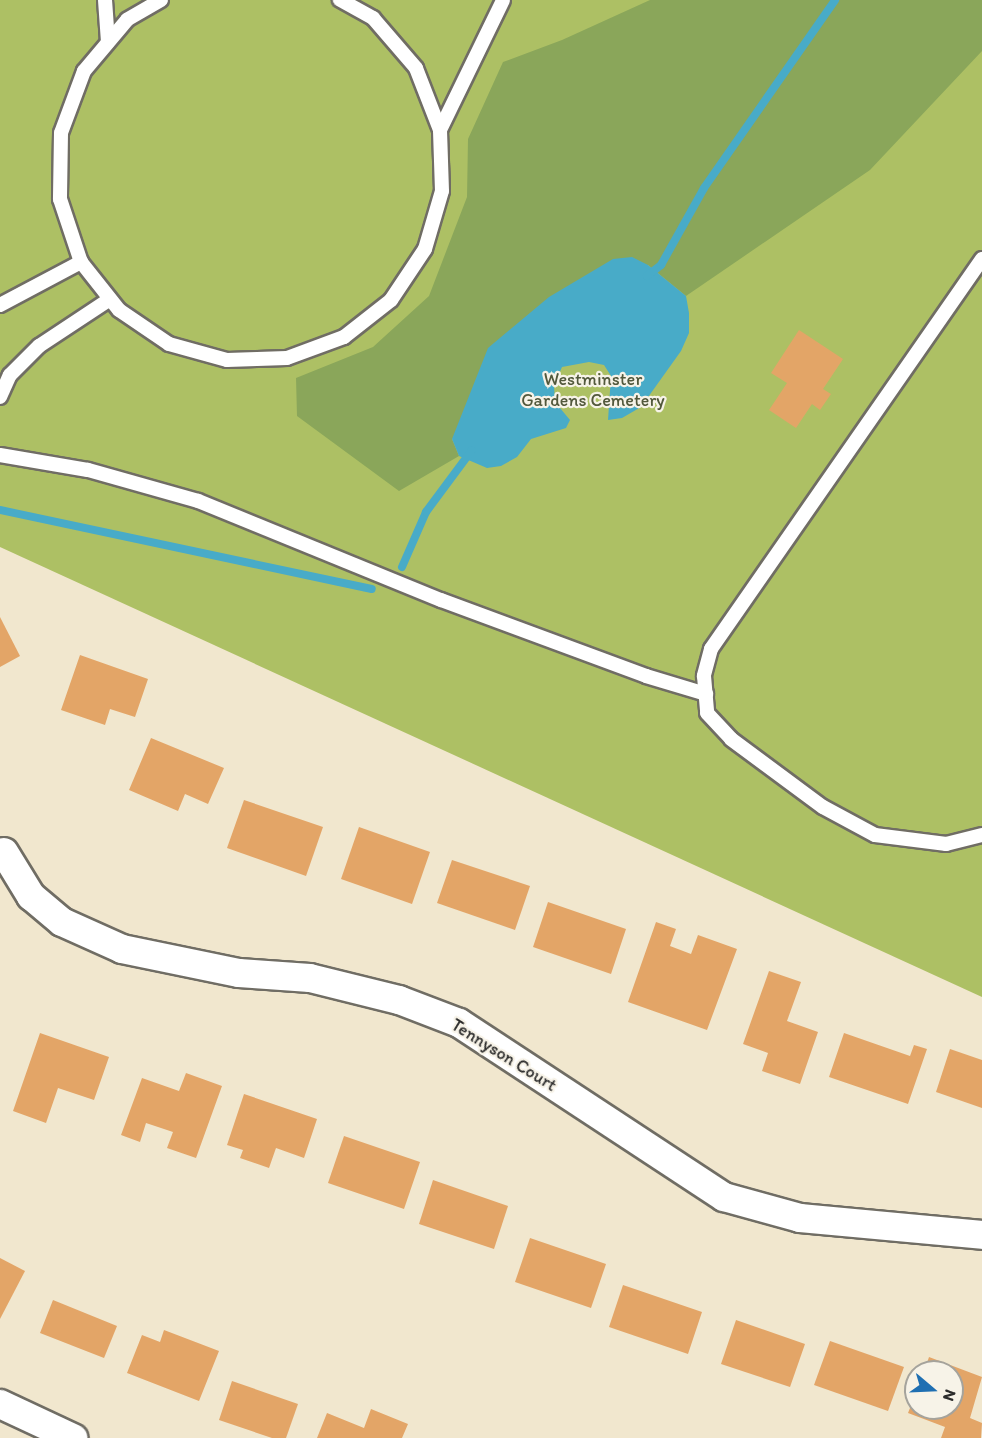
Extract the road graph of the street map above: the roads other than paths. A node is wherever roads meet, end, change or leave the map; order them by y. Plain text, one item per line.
1 (105, 0) edge
2 (161, 0) edge
3 (340, 0) edge
4 (503, 0) edge
5 (108, 42) junction
6 (440, 130) junction
7 (982, 259) edge
8 (81, 262) junction
9 (110, 299) junction
10 (0, 304) edge
11 (0, 397) edge
12 (0, 455) edge
13 (706, 694) junction
14 (982, 835) edge
15 (4, 852) dead end
16 (982, 1235) edge
17 (0, 1404) edge
18 (73, 1438) edge

1 - 5 lane
2 - 5 lane
3 - 6 lane
4 - 6 lane
5 - 8 lane
6 - 9 lane
7 - 13 lane
8 - 9 lane
8 - 10 lane
9 - 11 lane
12 - 13 lane
13 - 14 lane
15 - 16 street, Tennyson Court
17 - 18 street

